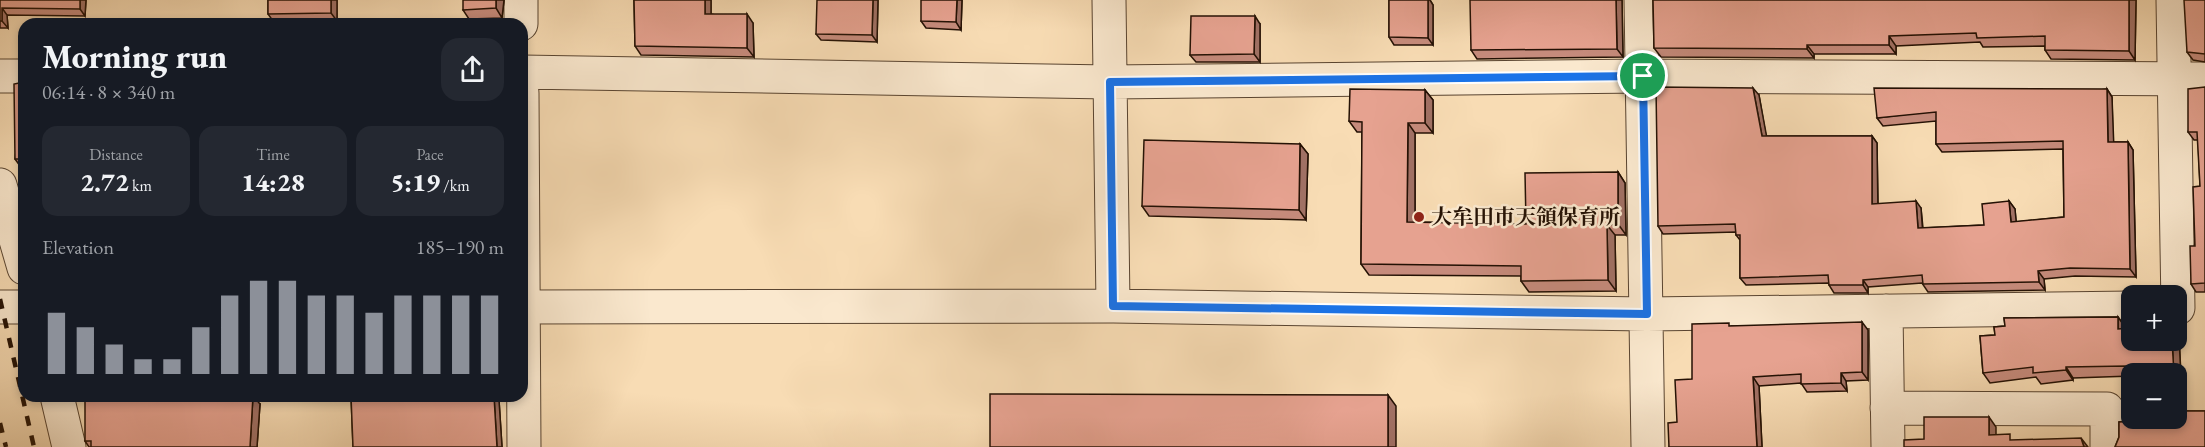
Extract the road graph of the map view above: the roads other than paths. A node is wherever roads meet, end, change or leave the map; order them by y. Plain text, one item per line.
1 (521, 0) edge
2 (1109, 0) edge
3 (1641, 0) edge
4 (2173, 0) edge
5 (521, 18) edge
6 (528, 72) edge
7 (0, 76) edge
8 (18, 76) edge
9 (1643, 76) junction
10 (2189, 79) edge
11 (1110, 82) junction
12 (0, 185) edge
13 (18, 247) edge
14 (0, 306) edge
15 (528, 306) edge
16 (1113, 306) junction
17 (18, 307) edge
18 (2121, 308) edge
19 (2187, 308) edge
20 (1886, 311) junction
21 (1647, 314) junction
22 (58, 402) edge
23 (524, 402) edge
24 (1887, 408) junction
25 (69, 447) edge
26 (524, 447) edge
27 (1648, 447) edge
28 (1888, 447) edge
29 (2107, 447) edge

1 - 5 street
2 - 11 street
3 - 9 street
4 - 10 street
6 - 11 street
7 - 8 street
9 - 10 street
9 - 11 street
9 - 21 street
10 - 19 street
11 - 16 street
12 - 13 street
14 - 17 street
15 - 16 street
16 - 21 street
18 - 20 street
20 - 21 street
20 - 24 street
21 - 27 street
22 - 25 street
23 - 26 street
24 - 28 street
24 - 29 street

